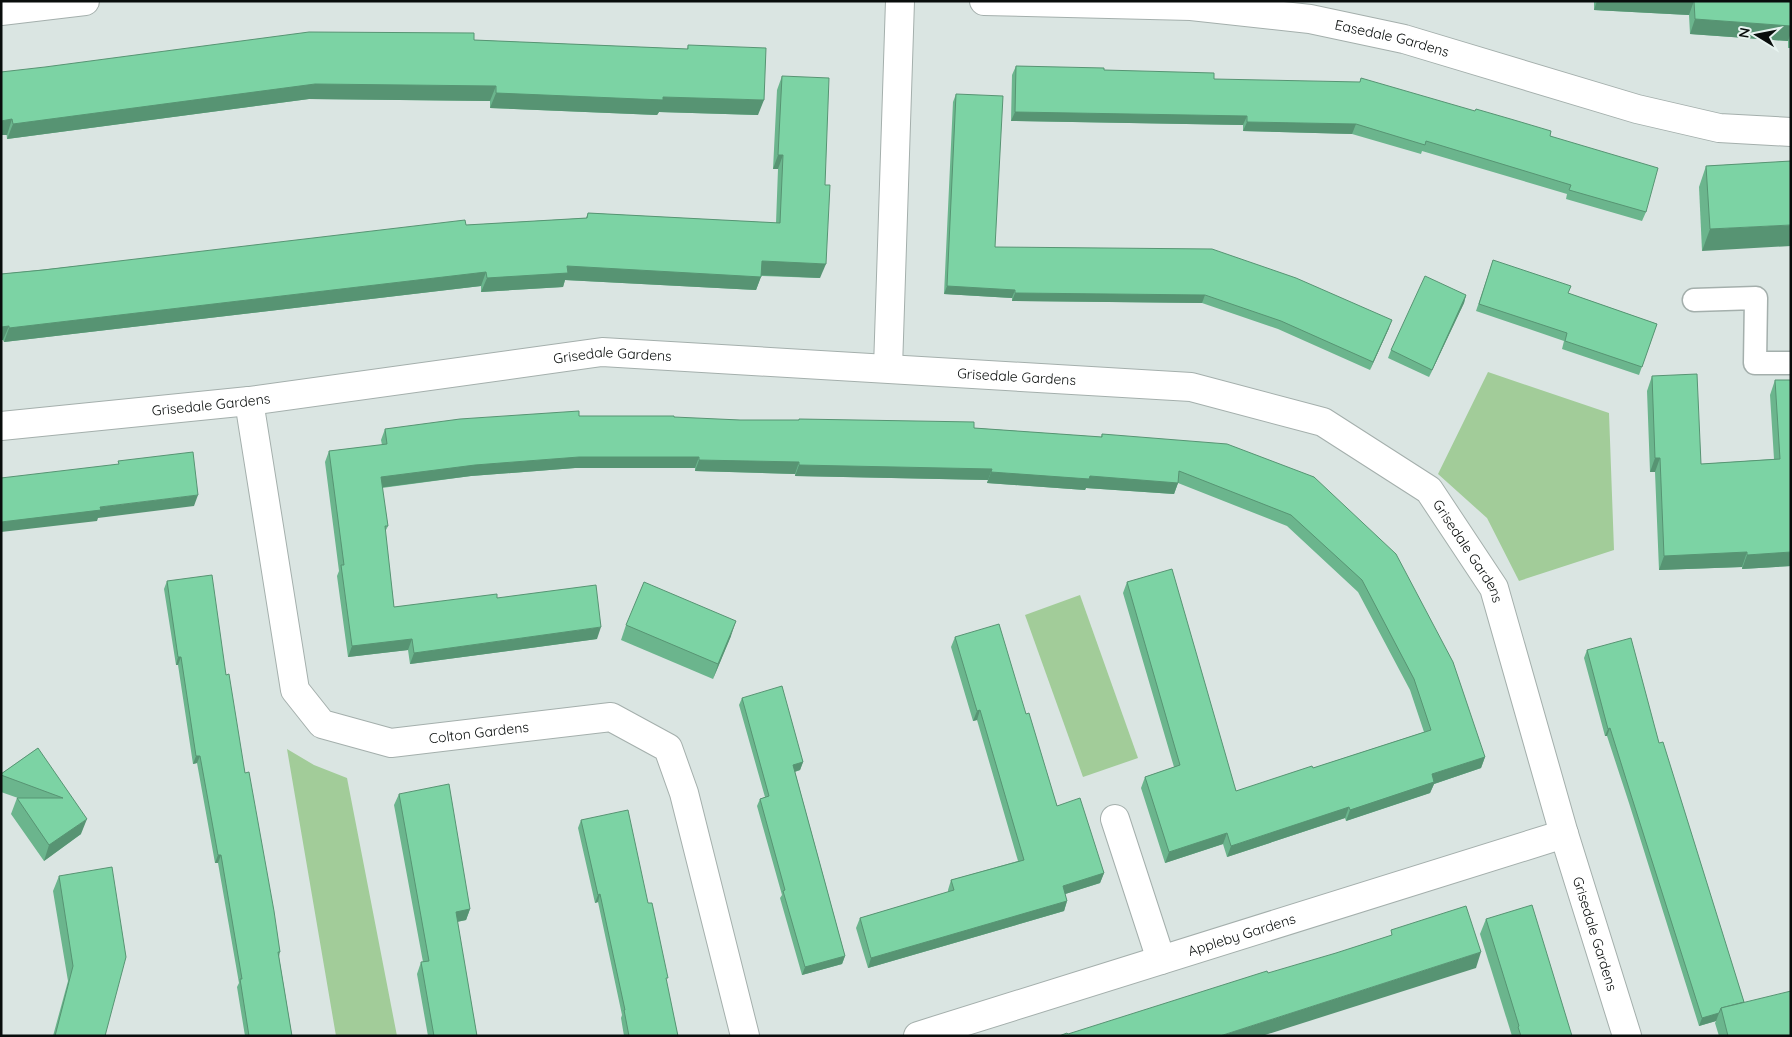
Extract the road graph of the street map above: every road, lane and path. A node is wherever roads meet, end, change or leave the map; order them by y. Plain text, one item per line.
1 (86, 1) edge
2 (900, 1) edge
3 (984, 1) edge
4 (1191, 4) edge
5 (1, 11) edge
6 (1791, 132) edge
7 (1694, 300) dead end
8 (1791, 363) edge
9 (888, 368) junction
10 (249, 402) junction
11 (1, 426) edge
12 (1115, 819) dead end
13 (1564, 834) junction
14 (1161, 960) junction
15 (745, 1036) edge
16 (918, 1036) edge
17 (1627, 1036) edge

1 - 5 street
2 - 9 street
3 - 4 street, Easedale Gardens
4 - 6 street, Easedale Gardens
7 - 8 lane
9 - 10 street, Grisedale Gardens
9 - 13 street, Grisedale Gardens
10 - 11 street, Grisedale Gardens
10 - 15 street, Colton Gardens
12 - 14 street
13 - 14 street, Appleby Gardens
13 - 17 street, Grisedale Gardens
14 - 16 street, Appleby Gardens

